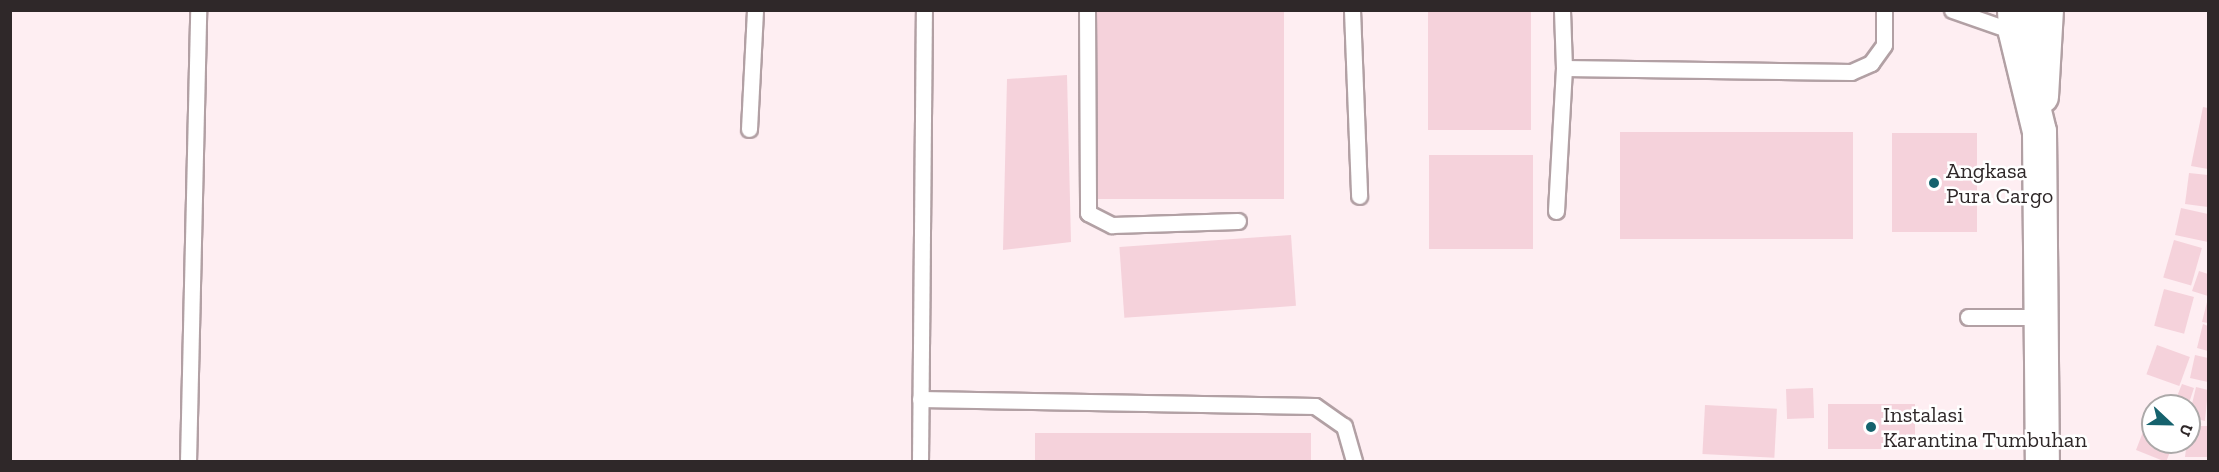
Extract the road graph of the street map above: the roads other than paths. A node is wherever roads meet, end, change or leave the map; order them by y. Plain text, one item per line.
1 (198, 10) edge
2 (755, 10) edge
3 (924, 10) edge
4 (1087, 10) edge
5 (1352, 10) edge
6 (1562, 10) edge
7 (1884, 10) edge
8 (1952, 10) edge
9 (2046, 10) edge
10 (2014, 21) edge
11 (1564, 68) junction
12 (749, 129) dead end
13 (2039, 131) junction
14 (1359, 196) dead end
15 (1556, 211) dead end
16 (1238, 221) dead end
17 (1968, 317) dead end
18 (2044, 317) junction
19 (920, 399) junction
20 (188, 462) edge
21 (920, 462) edge
22 (1354, 462) edge
23 (2042, 462) edge

1 - 20 lane
2 - 12 lane
3 - 19 lane
4 - 16 lane
5 - 14 lane
6 - 11 lane
7 - 11 lane
8 - 10 lane
9 - 13 main road
10 - 13 main road
11 - 15 lane
13 - 18 main road
17 - 18 lane
18 - 23 main road
19 - 21 lane
19 - 22 lane

